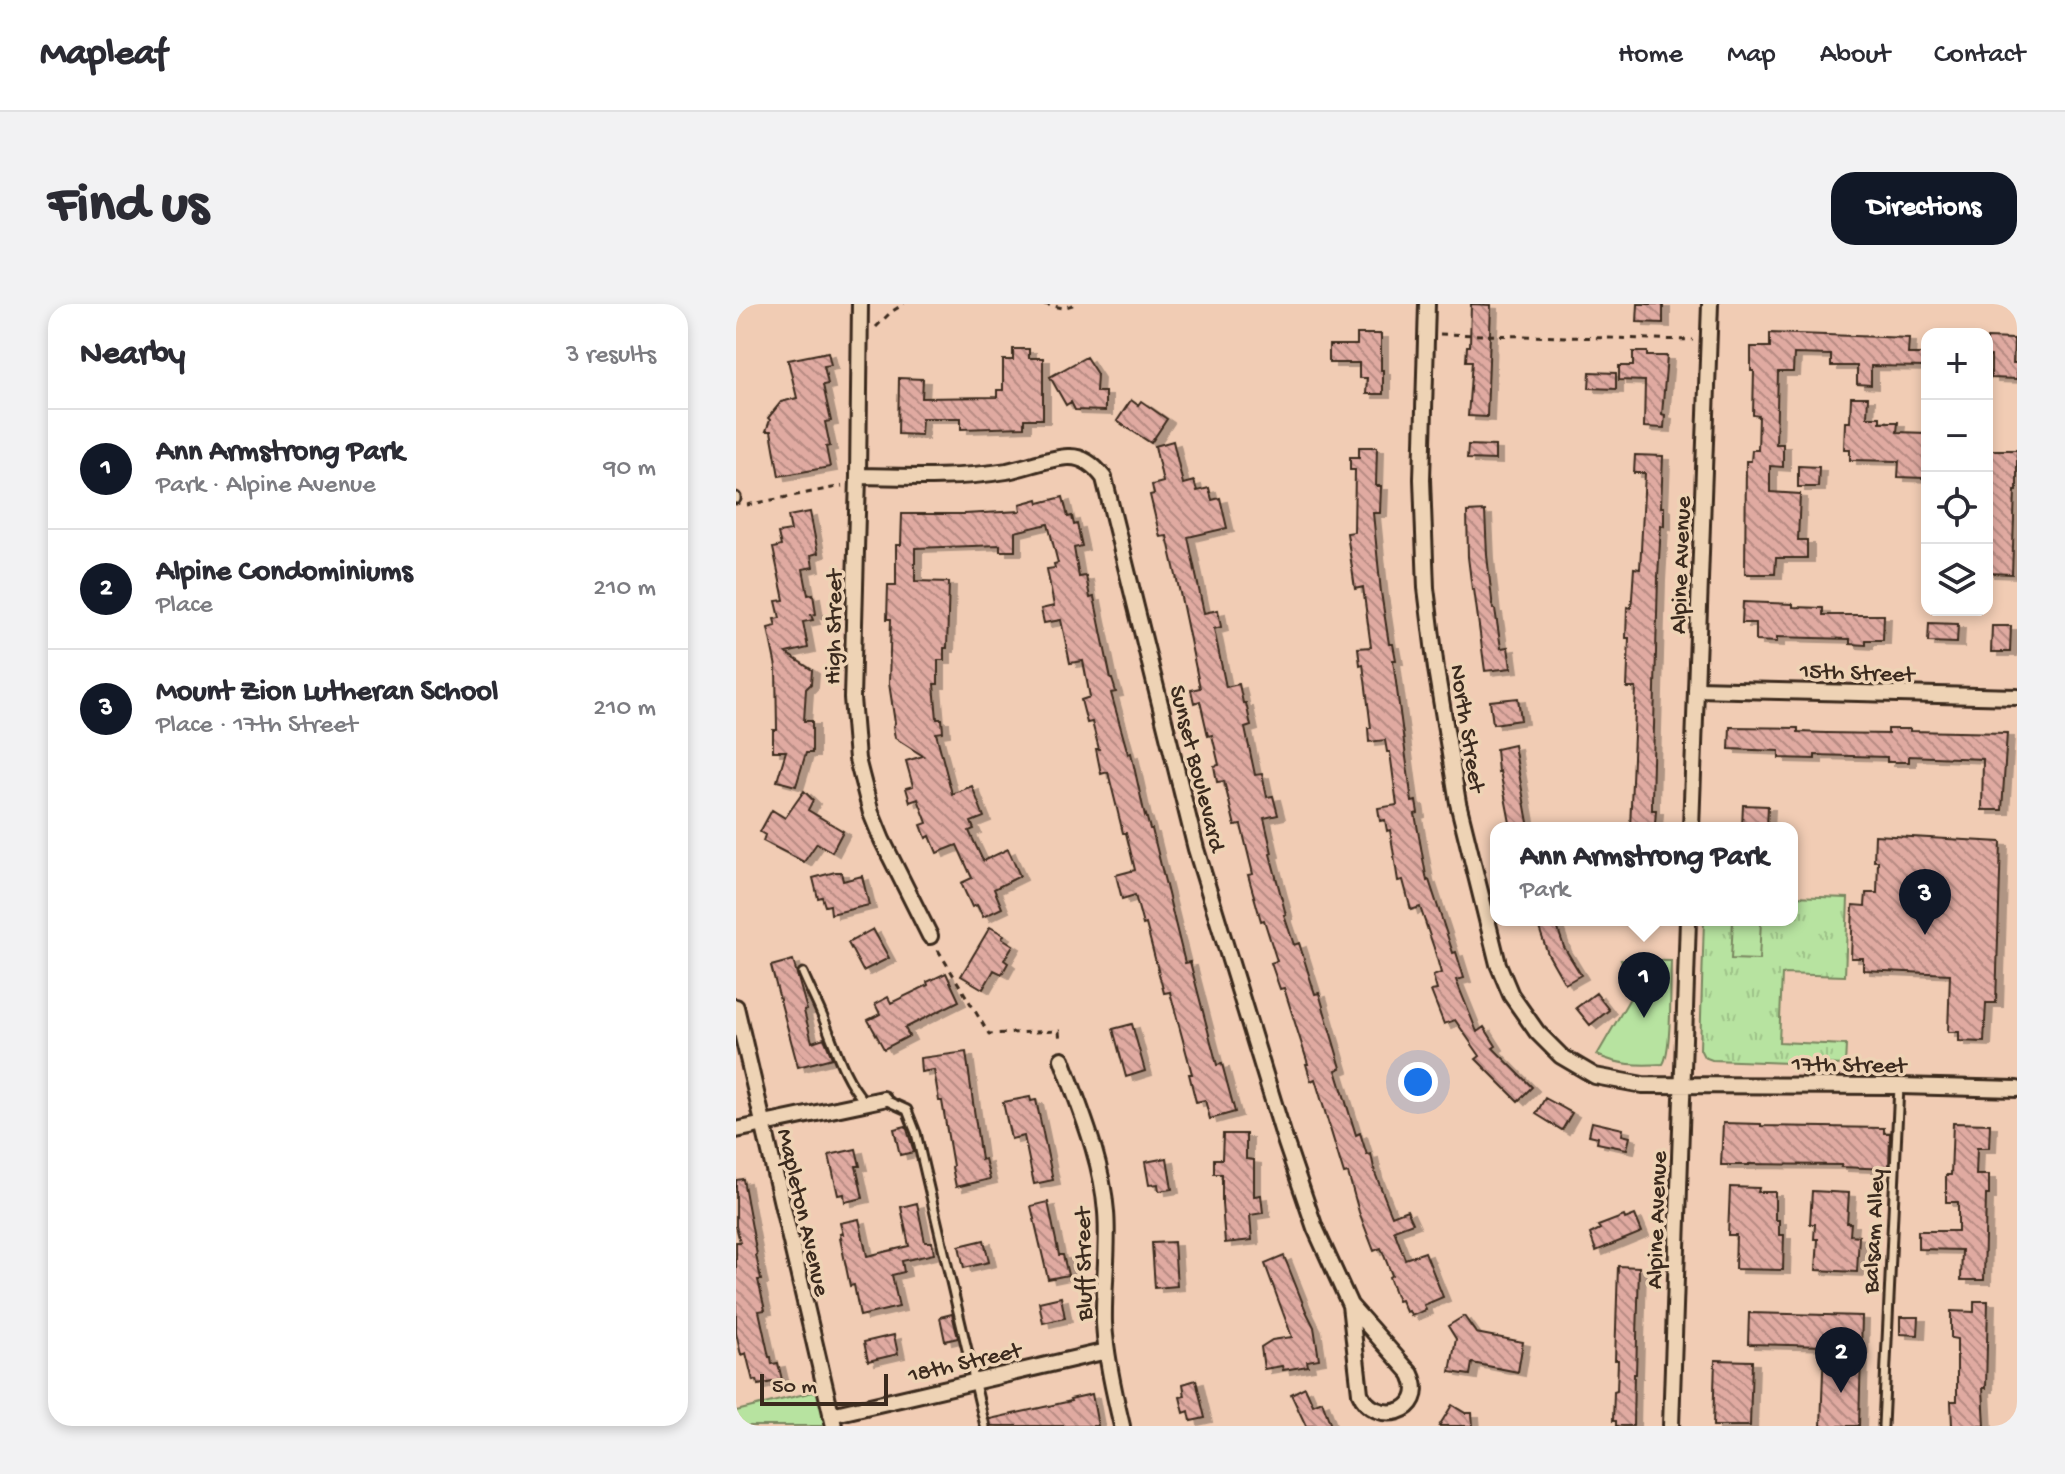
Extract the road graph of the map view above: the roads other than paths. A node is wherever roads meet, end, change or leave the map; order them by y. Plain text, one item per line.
1 (860, 304) edge
2 (1427, 304) edge
3 (1710, 304) edge
4 (858, 481) junction
5 (1696, 689) junction
6 (2017, 697) edge
7 (1691, 822) edge
8 (1688, 926) edge
9 (930, 936) road end
10 (803, 973) dead end
11 (736, 1007) edge
12 (1062, 1059) road end
13 (1681, 1085) junction
14 (1899, 1086) junction
15 (2017, 1089) edge
16 (883, 1099) joint
17 (865, 1103) junction
18 (762, 1124) junction
19 (736, 1130) edge
20 (1350, 1305) junction
21 (1107, 1351) junction
22 (975, 1382) junction
23 (833, 1420) edge
24 (985, 1426) edge
25 (1122, 1426) edge
26 (1671, 1426) edge
27 (1883, 1426) edge

1 - 4 street, High Street
2 - 13 street, North Street
3 - 5 street, Alpine Avenue
4 - 9 street, High Street
4 - 20 street, Sunset Boulevard
5 - 6 street, 15th Street
5 - 7 street, Alpine Avenue
8 - 13 street, Alpine Avenue
10 - 17 lane
11 - 18 street, Mapleton Avenue
12 - 21 street, Bluff Street
13 - 14 street, 17th Street
13 - 26 street, Alpine Avenue
14 - 15 street, 17th Street
14 - 27 lane, Balsam Alley
16 - 17 street
16 - 22 lane
17 - 18 street
18 - 19 street
18 - 23 street, Mapleton Avenue
20 - 20 street, Sunset Boulevard
21 - 22 street, 18th Street
21 - 25 street, Bluff Street
22 - 23 street, 18th Street
22 - 24 lane

